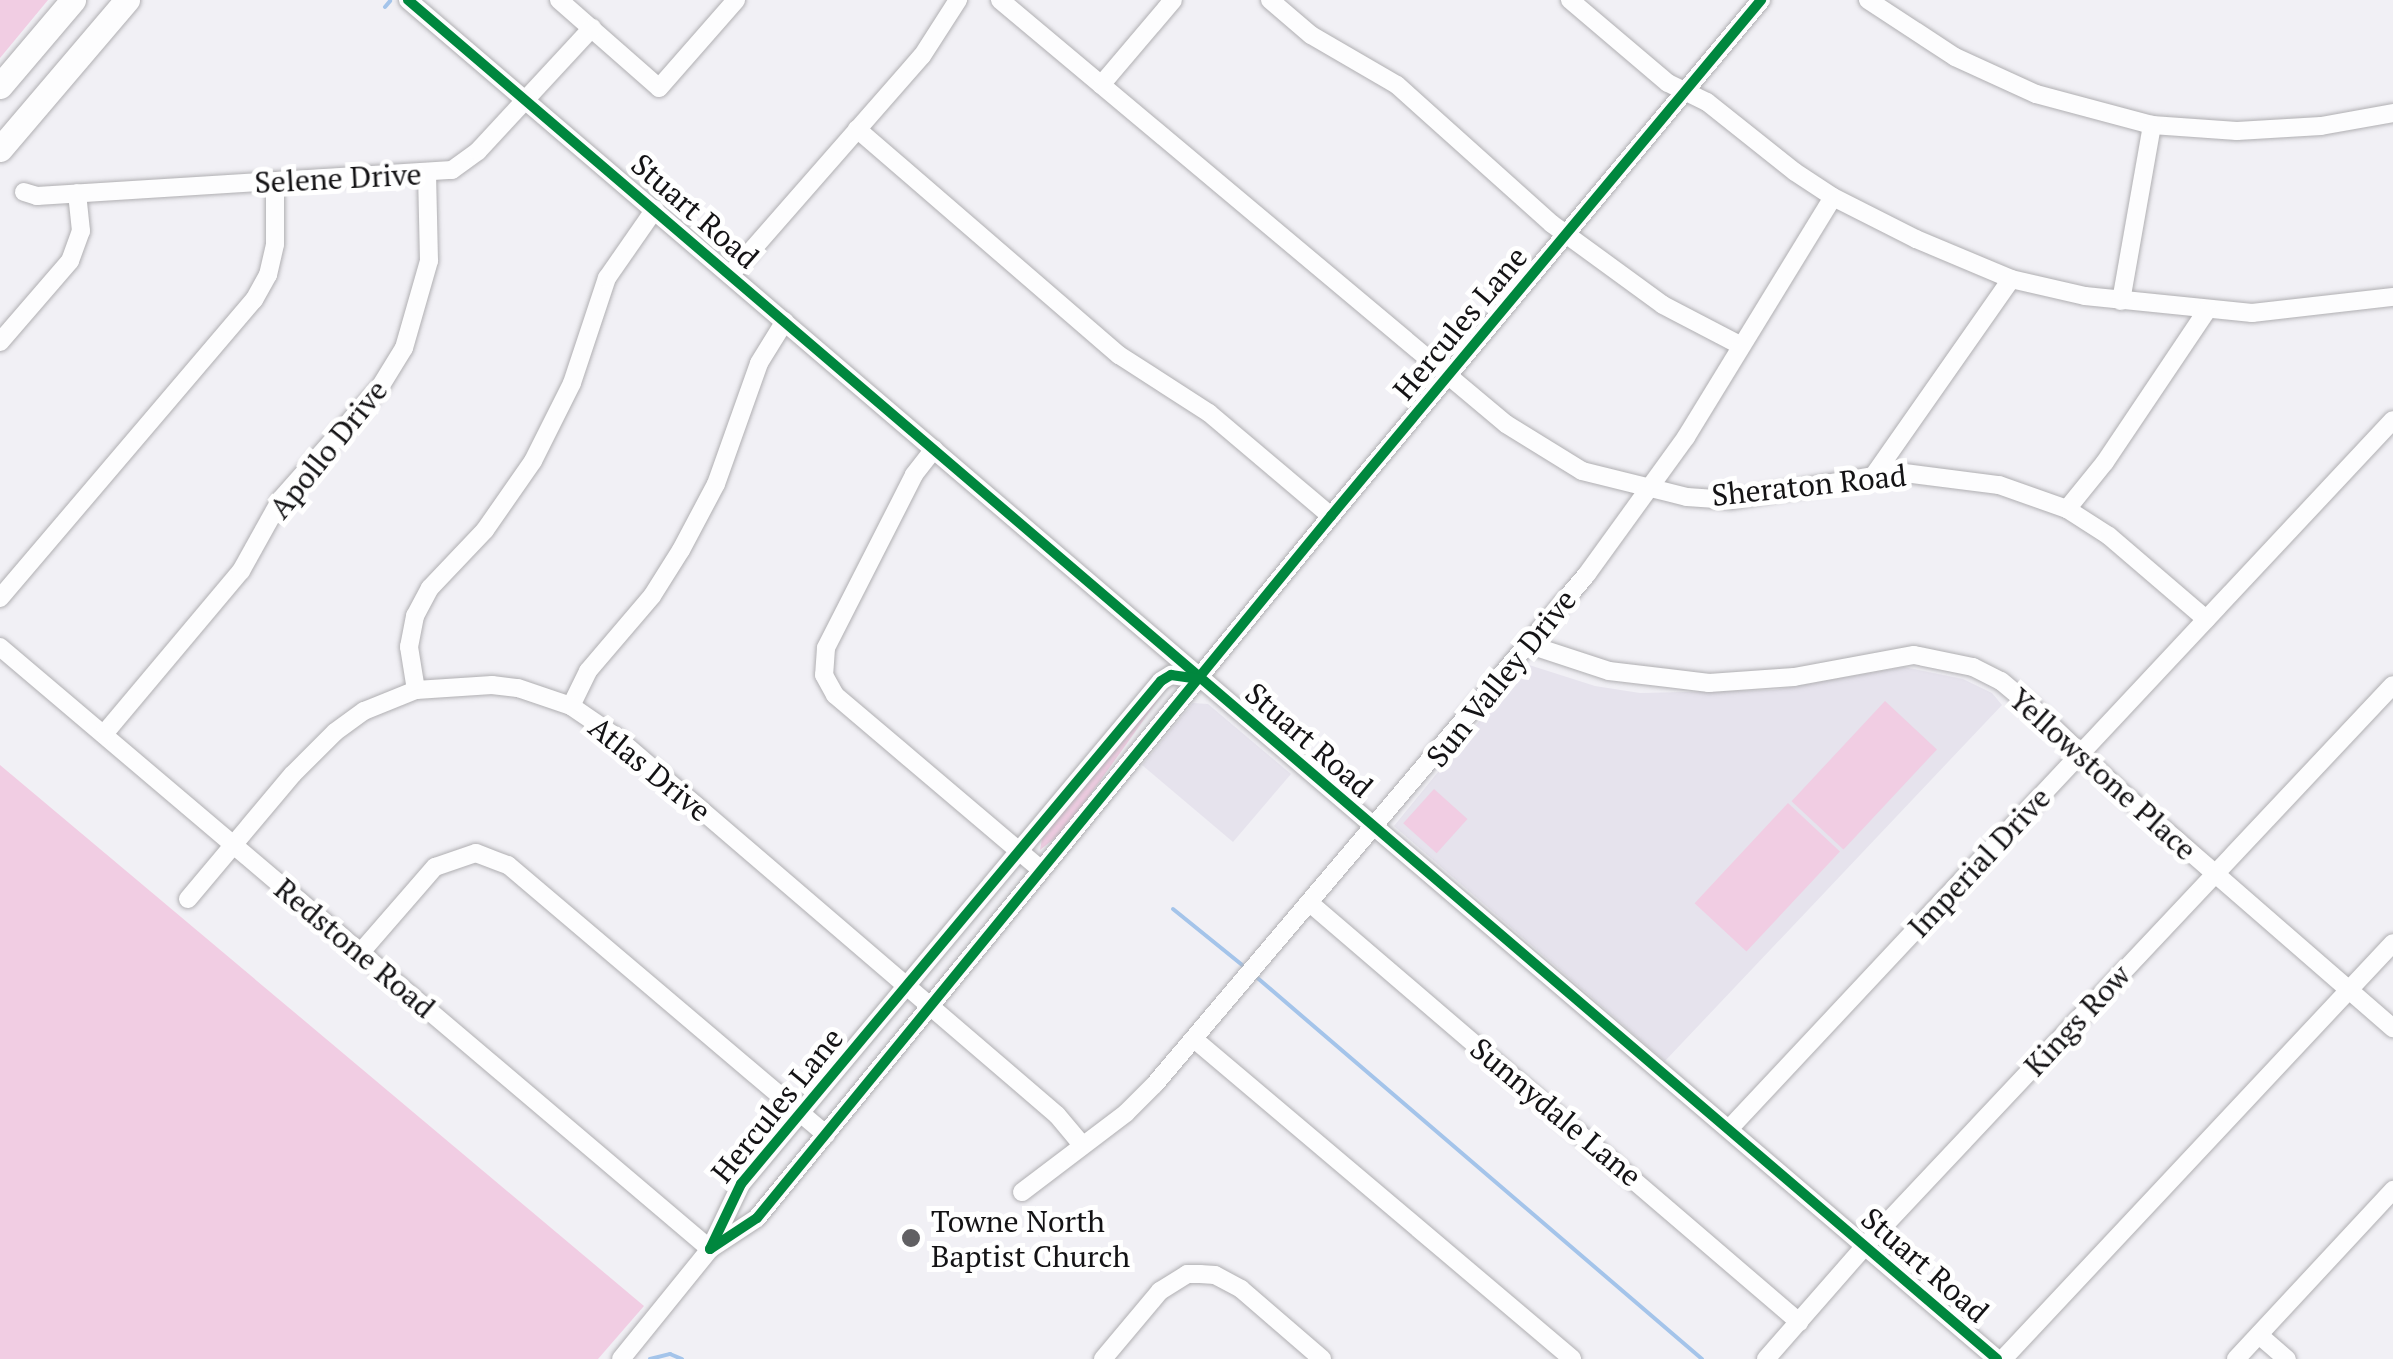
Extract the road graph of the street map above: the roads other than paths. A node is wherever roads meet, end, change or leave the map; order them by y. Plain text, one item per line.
1 (73, 0) edge
2 (127, 0) edge
3 (408, 0) edge
4 (560, 0) edge
5 (736, 0) edge
6 (958, 0) edge
7 (1000, 0) edge
8 (1173, 0) edge
9 (1270, 0) edge
10 (1570, 0) edge
11 (1761, 0) edge
12 (1868, 0) edge
13 (592, 28) junction
14 (1101, 85) junction
15 (0, 86) edge
16 (1686, 91) junction
17 (526, 100) junction
18 (2393, 112) edge
19 (2152, 125) junction
20 (857, 129) junction
21 (0, 150) edge
22 (427, 174) junction
23 (275, 181) junction
24 (24, 192) dead end
25 (77, 193) junction
26 (1833, 197) junction
27 (654, 210) junction
28 (1566, 234) junction
29 (730, 275) junction
30 (2012, 279) junction
31 (2393, 297) edge
32 (2121, 301) junction
33 (2207, 310) junction
34 (785, 320) junction
35 (0, 342) edge
36 (1740, 345) junction
37 (1449, 374) junction
38 (2393, 420) edge
39 (934, 449) junction
40 (1874, 475) junction
41 (1652, 490) junction
42 (2067, 509) junction
43 (1331, 516) junction
44 (0, 598) edge
45 (2206, 619) junction
46 (1527, 644) junction
47 (0, 647) edge
48 (1198, 679) junction
49 (2393, 686) edge
50 (416, 690) junction
51 (570, 706) junction
52 (104, 734) junction
53 (2080, 752) junction
54 (1374, 829) junction
55 (235, 845) junction
56 (1018, 851) junction
57 (1042, 870) junction
58 (2216, 876) junction
59 (188, 899) dead end
60 (1311, 904) junction
61 (2393, 943) edge
62 (361, 952) junction
63 (906, 986) junction
64 (2350, 990) junction
65 (930, 1008) junction
66 (2393, 1028) edge
67 (1194, 1039) junction
68 (802, 1114) junction
69 (1729, 1129) junction
70 (826, 1135) junction
71 (1082, 1145) junction
72 (2393, 1190) edge
73 (1022, 1192) dead end
74 (1865, 1246) junction
75 (710, 1249) junction
76 (1800, 1322) junction
77 (2259, 1334) junction
78 (621, 1359) edge
79 (1103, 1359) edge
80 (1322, 1359) edge
81 (1572, 1359) edge
82 (1766, 1359) edge
83 (2000, 1359) edge
84 (2236, 1359) edge
85 (2287, 1359) edge

1 - 15 highway
2 - 21 highway
3 - 17 street, Stuart Road
4 - 13 street
5 - 13 street
6 - 20 street
7 - 14 street, Sheraton Road
8 - 14 street
9 - 28 street
10 - 16 street
11 - 16 street, Hercules Lane
12 - 19 street
13 - 17 street, Selene Drive
14 - 37 street, Sheraton Road
16 - 26 street
16 - 28 street, Hercules Lane
17 - 22 street, Selene Drive
17 - 27 street, Stuart Road
18 - 19 street
19 - 32 street
20 - 29 street
20 - 43 street
22 - 23 street, Selene Drive
22 - 52 street, Apollo Drive
23 - 25 street, Selene Drive
23 - 44 street
24 - 25 street, Selene Drive
25 - 35 street
26 - 30 street
26 - 36 street, Sun Valley Drive
27 - 29 street, Stuart Road
27 - 50 street
28 - 36 street
28 - 37 street, Hercules Lane
29 - 34 street, Stuart Road
30 - 32 street
30 - 40 street
31 - 33 street
32 - 33 street
33 - 42 street
34 - 39 street, Stuart Road
34 - 51 street
36 - 41 street, Sun Valley Drive
37 - 41 street, Sheraton Road
37 - 43 street, Hercules Lane
38 - 45 street, Imperial Drive
39 - 48 street, Stuart Road
39 - 56 street
40 - 41 street, Sheraton Road
40 - 42 street, Sheraton Road
41 - 46 street, Sun Valley Drive
42 - 45 street, Sheraton Road
43 - 48 street, Hercules Lane
45 - 53 street, Imperial Drive
46 - 53 street, Yellowstone Place
46 - 54 street, Sun Valley Drive
47 - 52 street, Redstone Road
48 - 54 street, Stuart Road
48 - 56 street, Hercules Lane
48 - 57 street, Hercules Lane
49 - 58 street, Kings Row
50 - 51 street, Atlas Drive
50 - 55 street, Atlas Drive
51 - 63 street, Atlas Drive
52 - 55 street, Redstone Road
53 - 58 street, Yellowstone Place
53 - 69 street, Imperial Drive
54 - 60 street, Sun Valley Drive
54 - 69 street, Stuart Road
55 - 59 street, Atlas Drive
55 - 62 street, Redstone Road
56 - 57 street
56 - 63 street, Hercules Lane
57 - 65 street, Hercules Lane
58 - 64 street, Yellowstone Place
58 - 74 street, Kings Row
60 - 67 street, Sun Valley Drive
60 - 76 street, Sunnydale Lane
61 - 64 street
62 - 68 street
62 - 75 street, Redstone Road
63 - 65 street, Atlas Drive
63 - 68 street, Hercules Lane
64 - 66 street, Yellowstone Place
64 - 83 street
65 - 70 street, Hercules Lane
65 - 71 street, Atlas Drive
67 - 71 street, Sun Valley Drive
67 - 81 street
68 - 70 street
68 - 75 street, Hercules Lane
69 - 74 street, Stuart Road
70 - 75 street, Hercules Lane
71 - 73 street, Sun Valley Drive
72 - 77 street
74 - 76 street, Kings Row
74 - 83 street, Stuart Road
75 - 78 street, Hercules Lane
76 - 82 street, Kings Row
77 - 84 street
77 - 85 street
79 - 80 street

